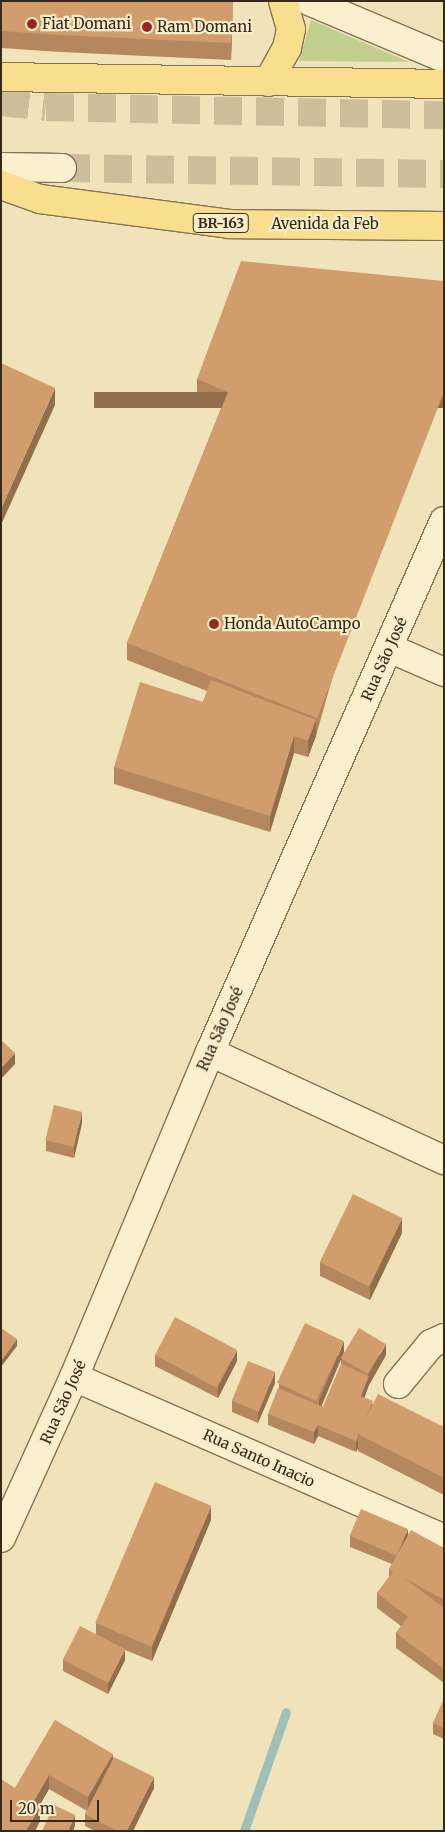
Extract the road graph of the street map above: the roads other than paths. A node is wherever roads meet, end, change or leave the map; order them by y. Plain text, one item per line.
1 (284, 1) edge
2 (309, 1) edge
3 (444, 58) edge
4 (1, 77) edge
5 (268, 82) junction
6 (444, 84) edge
7 (1, 167) edge
8 (62, 168) tunnel mouth
9 (1, 185) edge
10 (444, 226) edge
11 (444, 521) edge
12 (389, 648) junction
13 (444, 672) edge
14 (210, 1052) junction
15 (444, 1160) edge
16 (444, 1338) edge
17 (74, 1378) junction
18 (398, 1384) dead end
19 (1, 1538) edge
20 (444, 1539) edge

1 - 5 main road
2 - 3 street
4 - 5 main road
5 - 6 main road
7 - 8 street
9 - 10 main road, Avenida da Feb / BR-163
11 - 12 street, Rua São José
12 - 13 street
12 - 14 street, Rua São José
14 - 15 street
14 - 17 street, Rua São José
16 - 18 street
17 - 19 street, Rua São José
17 - 20 street, Rua Santo Inacio

